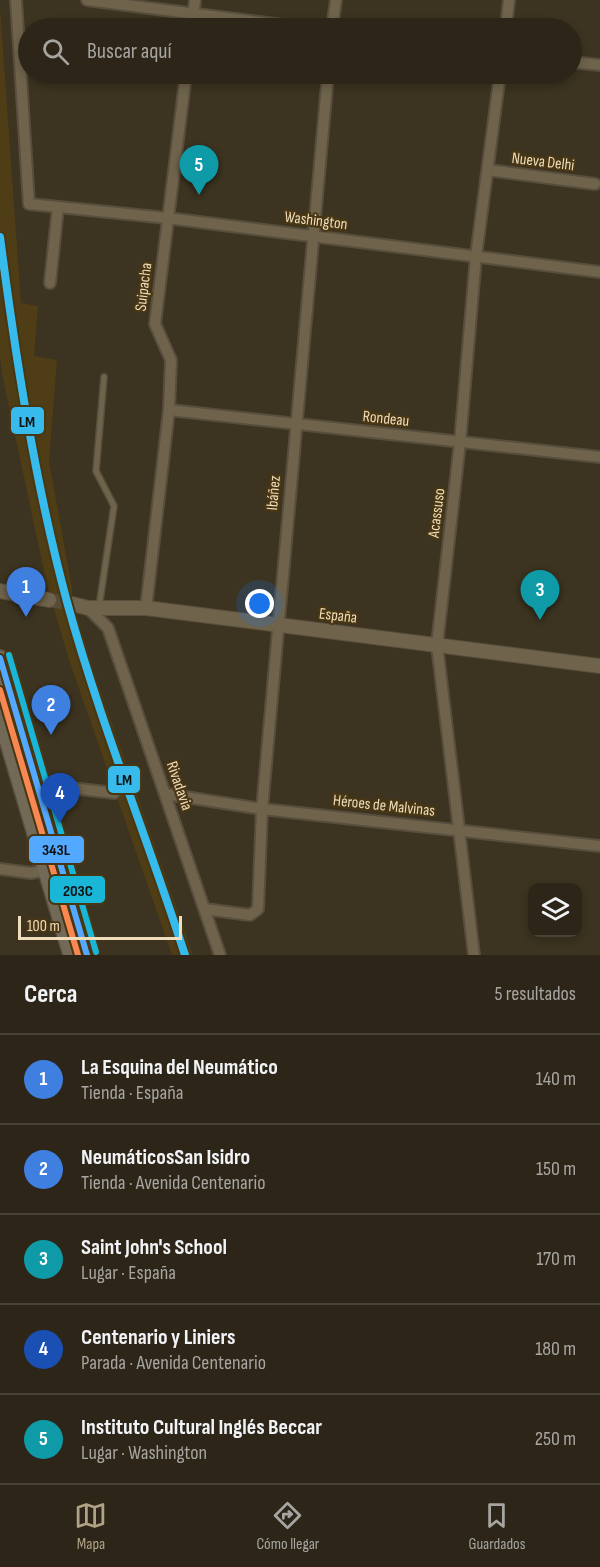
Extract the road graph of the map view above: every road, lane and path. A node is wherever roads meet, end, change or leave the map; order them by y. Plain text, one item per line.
1 (16, 0) edge
2 (87, 0) edge
3 (195, 0) edge
4 (336, 0) edge
5 (509, 0) edge
6 (194, 14) junction
7 (193, 18) edge
8 (226, 18) edge
9 (333, 18) edge
10 (507, 18) edge
11 (18, 31) edge
12 (582, 63) edge
13 (600, 65) edge
14 (21, 84) edge
15 (185, 84) edge
16 (327, 84) edge
17 (499, 84) edge
18 (488, 170) junction
19 (595, 184) dead end
20 (58, 207) junction
21 (167, 218) junction
22 (312, 235) junction
23 (476, 256) junction
24 (600, 272) edge
25 (50, 283) dead end
26 (104, 377) dead end
27 (169, 410) junction
28 (295, 425) junction
29 (460, 442) junction
30 (600, 457) edge
31 (0, 591) edge
32 (49, 600) tunnel mouth
33 (72, 604) tunnel mouth
34 (94, 608) junction
35 (146, 608) junction
36 (121, 610) junction
37 (277, 626) junction
38 (108, 628) junction
39 (437, 645) junction
40 (0, 658) edge
41 (600, 666) edge
42 (19, 720) junction
43 (1, 722) edge
44 (37, 784) junction
45 (114, 794) dead end
46 (166, 794) junction
47 (262, 809) junction
48 (460, 829) junction
49 (600, 846) edge
50 (54, 868) junction
51 (0, 869) edge
52 (205, 909) junction
53 (71, 955) edge
54 (87, 955) edge
55 (220, 955) edge
56 (474, 955) edge

1 - 11 street, Washington
2 - 6 street
3 - 6 street
4 - 9 street
5 - 10 street
6 - 7 street
6 - 8 street
12 - 13 street
14 - 20 street, Washington
15 - 21 street, Suipacha
16 - 22 street, Ibáñez
17 - 18 street, Acassuso
18 - 19 street, Nueva Delhi
18 - 23 street, Acassuso
20 - 21 street, Washington
20 - 25 street
21 - 22 street, Washington
21 - 27 street, Suipacha
22 - 23 street, Washington
22 - 28 street, Ibáñez
23 - 24 street, Washington
23 - 29 street, Acassuso
26 - 34 lane
27 - 28 street, Rondeau
27 - 35 street, Suipacha
28 - 29 street, Rondeau
28 - 37 street, Ibáñez
29 - 30 street, Rondeau
29 - 39 street, Acassuso
31 - 32 street
33 - 34 street, España
34 - 36 street, España
34 - 38 street, Rivadavia
35 - 36 street, España
35 - 37 street, España
36 - 38 street
37 - 39 street, España
37 - 47 street, Ibáñez
38 - 46 street, Rivadavia
39 - 41 street, España
39 - 48 street, Acassuso
40 - 42 main road
42 - 43 street
42 - 44 main road
43 - 50 main road
44 - 45 street
44 - 50 main road
46 - 47 street, Héroes de Malvinas
46 - 52 street, Rivadavia
47 - 48 street, Héroes de Malvinas
47 - 52 street, Ibáñez
48 - 49 street, Héroes de Malvinas
48 - 56 street, Acassuso
50 - 51 street
50 - 53 main road
50 - 54 main road
52 - 55 street, Rivadavia

